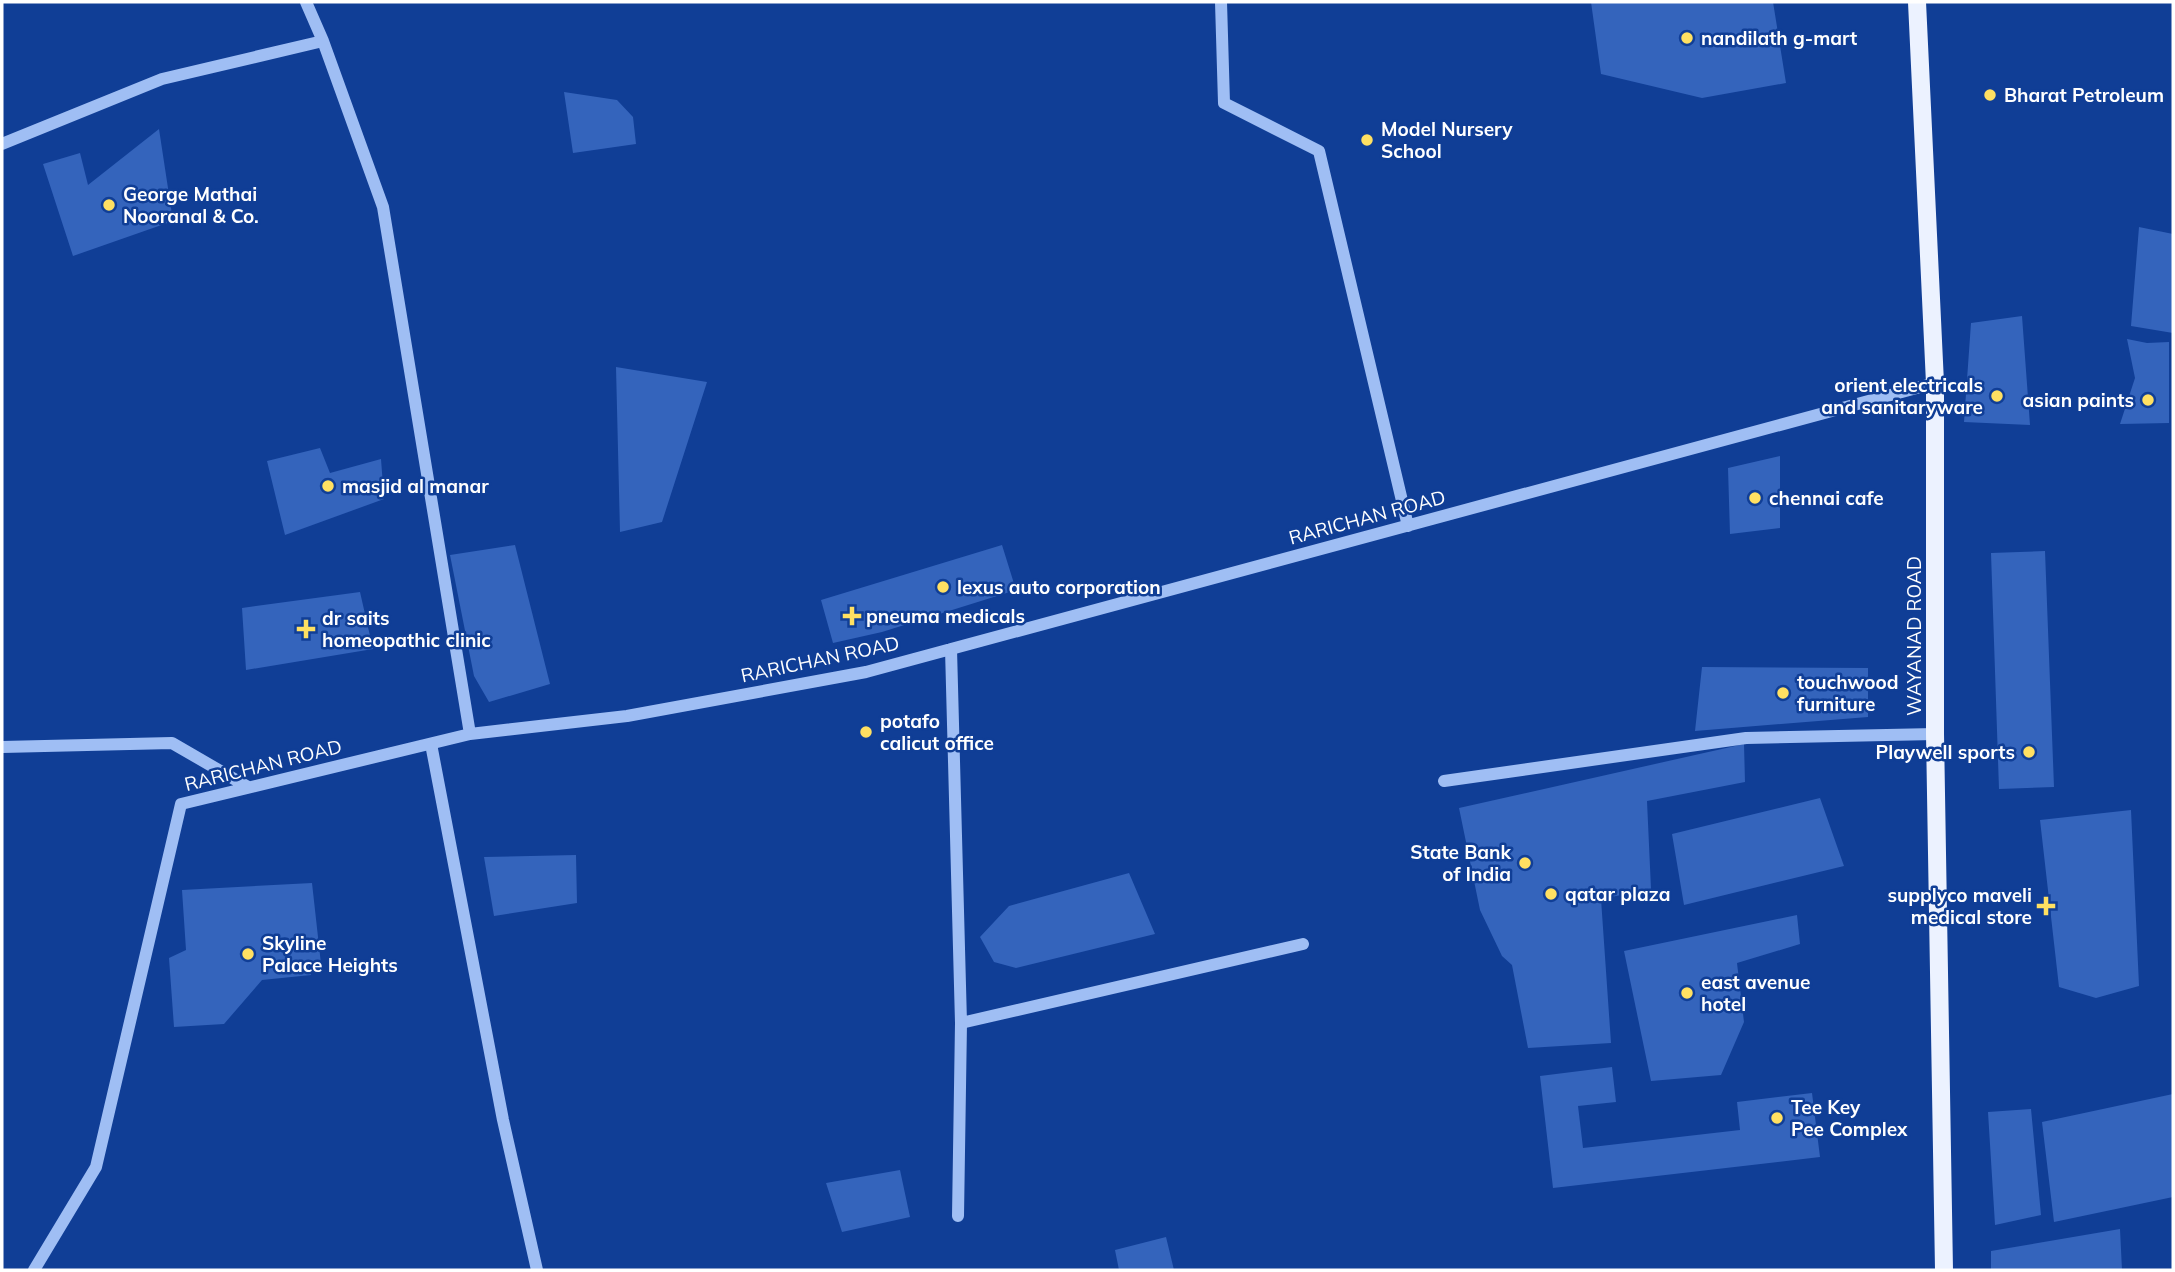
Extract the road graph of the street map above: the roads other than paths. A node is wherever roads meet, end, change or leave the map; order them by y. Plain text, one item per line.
1 (306, 2) edge
2 (1221, 2) edge
3 (1917, 2) edge
4 (323, 41) junction
5 (2, 145) edge
6 (1935, 383) junction
7 (1408, 526) junction
8 (951, 649) junction
9 (470, 734) junction
10 (1935, 734) junction
11 (430, 744) junction
12 (2, 747) edge
13 (1444, 780) dead end
14 (248, 787) junction
15 (1303, 944) dead end
16 (961, 1023) junction
17 (958, 1216) dead end
18 (34, 1270) edge
19 (537, 1270) edge
20 (1944, 1270) edge

1 - 4 street
2 - 7 street
3 - 6 main road, WAYANAD ROAD
4 - 5 street
4 - 9 street
6 - 7 street, RARICHAN ROAD
6 - 10 main road, WAYANAD ROAD
7 - 8 street, RARICHAN ROAD
8 - 9 street, RARICHAN ROAD
8 - 16 street
9 - 11 street, RARICHAN ROAD
10 - 13 street
10 - 20 main road, WAYANAD ROAD
11 - 14 street, RARICHAN ROAD
11 - 19 street
12 - 14 street
14 - 18 street, RARICHAN ROAD
15 - 16 street
16 - 17 street

